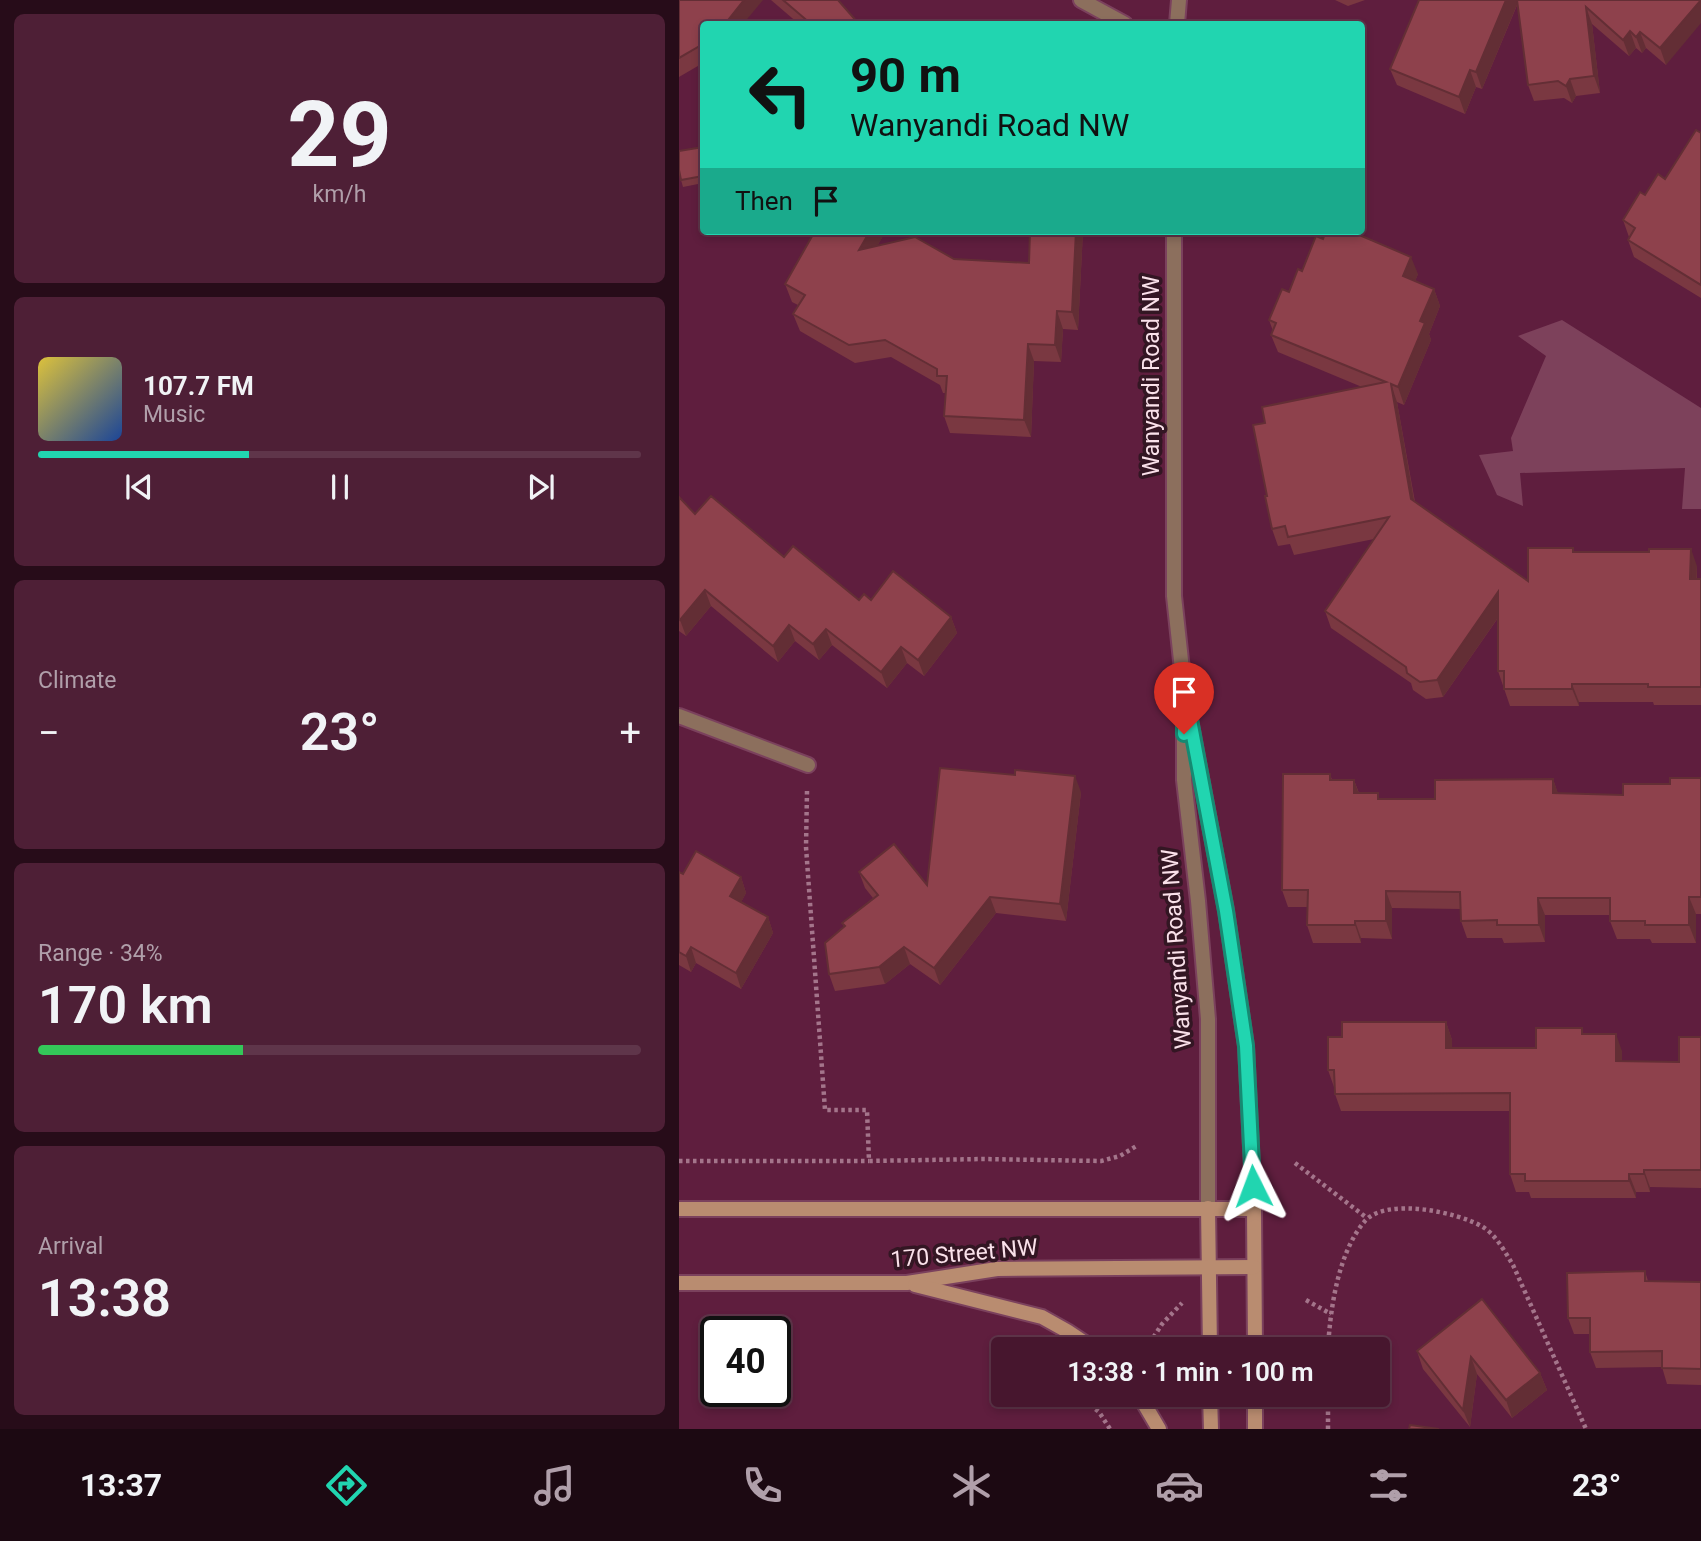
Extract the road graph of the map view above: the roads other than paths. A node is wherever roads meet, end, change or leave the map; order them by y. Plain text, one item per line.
1 (1081, 0) edge
2 (1179, 0) edge
3 (1120, 21) edge
4 (1177, 21) edge
5 (1174, 235) edge
6 (1184, 688) junction
7 (679, 716) edge
8 (808, 765) road end
9 (1208, 1208) junction
10 (679, 1209) edge
11 (1254, 1209) junction
12 (1254, 1267) junction
13 (1208, 1268) junction
14 (679, 1283) edge
15 (907, 1283) junction
16 (1076, 1337) edge
17 (1210, 1337) edge
18 (1255, 1337) edge
19 (1146, 1407) edge
20 (1210, 1407) edge
21 (1255, 1407) edge
22 (1159, 1429) edge
23 (1211, 1429) edge
24 (1255, 1429) edge

1 - 3 street
2 - 4 street
5 - 6 street, Wanyandi Road NW
6 - 9 street, Wanyandi Road NW
6 - 11 street, Wanyandi Road NW
7 - 8 street
9 - 10 main road, 170 Street NW
9 - 11 main road, 170 Street NW
9 - 13 main road
11 - 12 main road
12 - 13 main road, 170 Street NW
12 - 18 main road
13 - 15 main road, 170 Street NW
13 - 17 main road
14 - 15 main road, 170 Street NW
15 - 16 main road
19 - 22 main road
20 - 23 main road
21 - 24 main road

